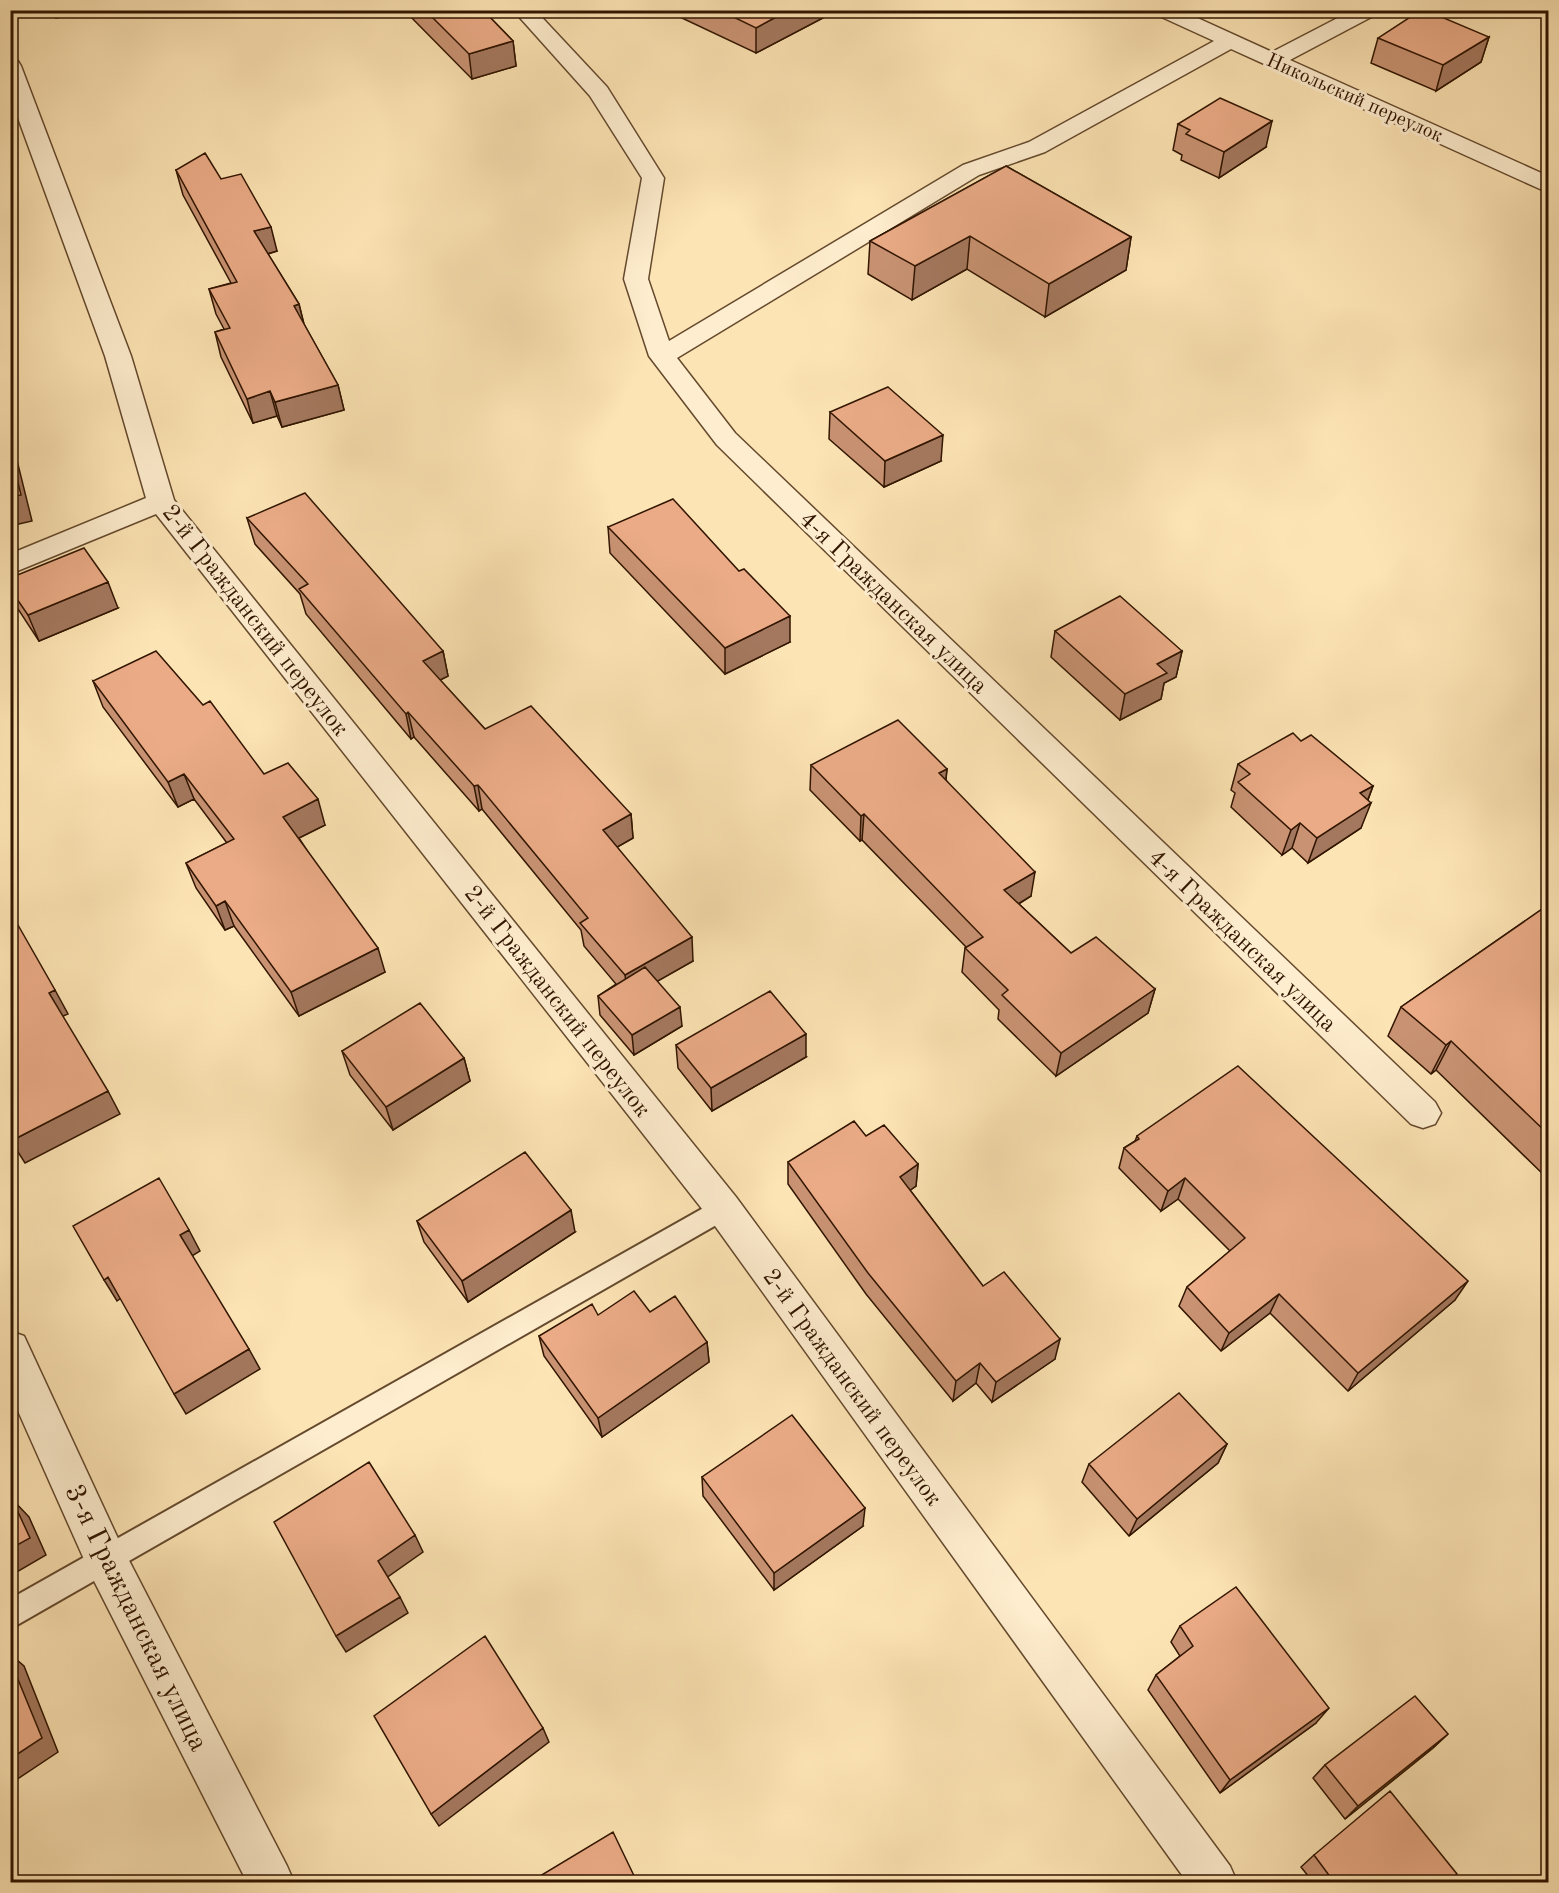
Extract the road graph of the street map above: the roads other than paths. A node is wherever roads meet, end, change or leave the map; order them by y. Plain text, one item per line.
1 (523, 10) edge
2 (1162, 10) edge
3 (1370, 10) edge
4 (1230, 41) junction
5 (1274, 60) junction
6 (10, 66) edge
7 (1548, 184) edge
8 (662, 356) junction
9 (161, 502) junction
10 (10, 565) edge
11 (1423, 1113) dead end
12 (723, 1208) junction
13 (10, 1349) edge
14 (106, 1560) junction
15 (10, 1615) edge
16 (271, 1882) edge
17 (1214, 1882) edge

1 - 8 street, 4-я Гражданская улица
2 - 4 street, Никольский переулок
3 - 5 street
4 - 5 street, Никольский переулок
4 - 8 street
5 - 7 street, Никольский переулок
6 - 9 street, 2-й Гражданский переулок
8 - 11 street, 4-я Гражданская улица
9 - 10 street
9 - 12 street, 2-й Гражданский переулок
12 - 14 lane
12 - 17 street, 2-й Гражданский переулок
13 - 14 street, 3-я Гражданская улица
14 - 15 lane
14 - 16 street, 3-я Гражданская улица

